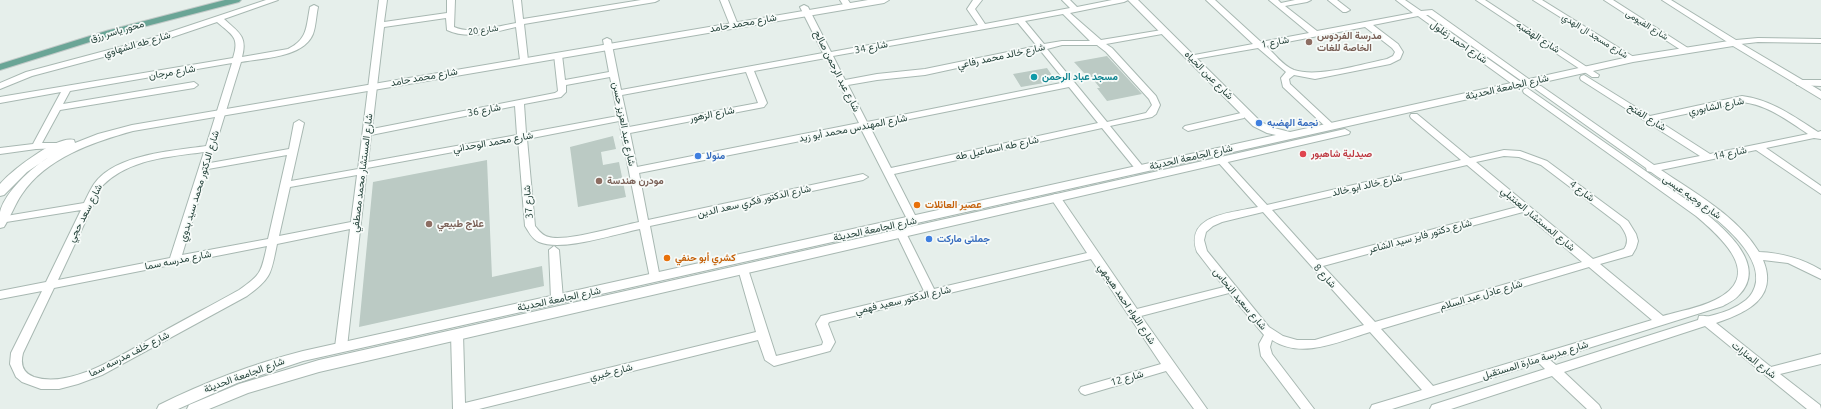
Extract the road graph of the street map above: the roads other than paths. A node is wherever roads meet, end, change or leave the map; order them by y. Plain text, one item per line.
1 (205, 0) edge
2 (236, 0) edge
3 (274, 0) edge
4 (383, 0) edge
5 (451, 0) edge
6 (517, 0) edge
7 (655, 0) edge
8 (724, 0) edge
9 (884, 0) edge
10 (978, 0) edge
11 (1066, 0) edge
12 (1125, 0) edge
13 (1133, 0) edge
14 (1210, 0) edge
15 (1307, 0) edge
16 (1332, 0) edge
17 (1400, 0) edge
18 (1412, 0) edge
19 (1480, 0) edge
20 (1537, 0) edge
21 (1608, 0) edge
22 (1666, 0) edge
23 (846, 2) edge
24 (1276, 3) edge
25 (314, 7) dead end
26 (806, 10) junction
27 (1076, 10) junction
28 (1346, 10) dead end
29 (1066, 12) junction
30 (1429, 12) junction
31 (1420, 14) junction
32 (450, 15) junction
33 (218, 18) junction
34 (1020, 20) junction
35 (733, 22) junction
36 (520, 23) junction
37 (380, 25) junction
38 (1368, 25) junction
39 (982, 26) junction
40 (1159, 32) junction
41 (1316, 35) junction
42 (1821, 41) edge
43 (608, 43) junction
44 (1100, 43) junction
45 (1259, 45) junction
46 (1739, 45) junction
47 (1042, 47) junction
48 (1687, 50) junction
49 (558, 54) junction
50 (829, 55) junction
51 (524, 57) junction
52 (1192, 58) junction
53 (0, 59) edge
54 (1633, 59) junction
55 (238, 61) junction
56 (0, 67) edge
57 (749, 70) junction
58 (1292, 72) junction
59 (614, 74) junction
60 (1588, 74) junction
61 (373, 83) junction
62 (843, 83) junction
63 (1800, 83) junction
64 (1821, 83) edge
65 (562, 84) junction
66 (1072, 84) junction
67 (194, 85) dead end
68 (0, 86) edge
69 (1528, 86) junction
70 (67, 89) junction
71 (618, 93) junction
72 (1821, 96) edge
73 (0, 100) edge
74 (519, 103) junction
75 (57, 108) junction
76 (223, 108) junction
77 (1241, 116) junction
78 (1414, 116) junction
79 (623, 118) junction
80 (1649, 119) junction
81 (1377, 120) junction
82 (299, 123) dead end
83 (864, 125) junction
84 (1105, 125) junction
85 (1330, 126) junction
86 (1188, 128) dead end
87 (625, 131) junction
88 (367, 133) junction
89 (1293, 134) junction
90 (522, 136) junction
91 (1819, 136) edge
92 (62, 145) junction
93 (36, 146) junction
94 (1239, 146) junction
95 (1758, 147) junction
96 (210, 148) junction
97 (0, 151) edge
98 (293, 151) junction
99 (1709, 157) junction
100 (1220, 159) junction
101 (1468, 161) junction
102 (205, 166) junction
103 (362, 169) junction
104 (1140, 169) junction
105 (1652, 169) junction
106 (634, 172) junction
107 (888, 172) junction
108 (1640, 172) junction
109 (863, 177) dead end
110 (1117, 179) junction
111 (285, 185) junction
112 (1821, 191) edge
113 (0, 192) edge
114 (1055, 197) junction
115 (88, 206) junction
116 (1524, 208) junction
117 (1265, 209) junction
118 (913, 221) junction
119 (1, 222) edge
120 (355, 225) junction
121 (644, 226) junction
122 (901, 233) junction
123 (273, 241) junction
124 (554, 250) dead end
125 (1094, 255) junction
126 (1756, 256) junction
127 (774, 257) junction
128 (175, 260) junction
129 (1590, 263) junction
130 (1315, 264) junction
131 (743, 269) junction
132 (1821, 275) edge
133 (655, 278) junction
134 (49, 285) junction
135 (1231, 289) junction
136 (930, 294) junction
137 (0, 295) edge
138 (557, 299) junction
139 (1693, 312) junction
140 (1134, 314) junction
141 (1661, 322) junction
142 (1707, 323) junction
143 (1372, 327) junction
144 (457, 334) junction
145 (1271, 334) junction
146 (762, 335) junction
147 (341, 347) junction
148 (1541, 358) junction
149 (1821, 359) edge
150 (1169, 366) junction
151 (1554, 371) junction
152 (1769, 372) junction
153 (244, 373) junction
154 (244, 388) junction
155 (1085, 390) dead end
156 (1431, 392) junction
157 (164, 409) edge
158 (194, 409) edge
159 (459, 409) edge
160 (1201, 409) edge
161 (1308, 409) edge
162 (1376, 409) edge
163 (1436, 409) edge
164 (1594, 409) edge
165 (1816, 409) edge

1 - 53 main road, محور ياسر رزق
2 - 56 main road, محور ياسر رزق
3 - 33 street, شارع طه الشهاوي
4 - 37 street, شارع المستشار محمد مصطفي
5 - 32 street, شارع 20
6 - 36 street
7 - 36 street
8 - 35 street
9 - 23 street, شارع محمد حامد
10 - 39 street
11 - 27 street
12 - 27 street, شارع 34
12 - 40 street, شارع عين الحياه
13 - 52 street, شارع عين الحياه
14 - 45 street
15 - 24 street
16 - 28 street
17 - 31 street, شارع احمد زغلول
18 - 30 street, شارع احمد زغلول
19 - 60 street, شارع الهضبه
20 - 54 street, شارع مسجد ال الهدي
21 - 48 street, شارع الفيومى
22 - 46 street
23 - 26 street, شارع محمد حامد
24 - 41 street
25 - 55 street, شارع مرجان
26 - 35 street, شارع محمد حامد
26 - 50 street, شارع عبد الرحمن صالح
27 - 29 street, شارع 34
29 - 34 street, شارع 34
29 - 44 street
30 - 31 street, شارع 1
30 - 69 street, شارع احمد زغلول
31 - 38 street, شارع 1
31 - 69 street, شارع احمد زغلول
32 - 36 street, شارع 20
32 - 37 street
33 - 55 street, شارع الدكتور محمد سيد بدوي
33 - 68 street, شارع طه الشهاوي
34 - 39 street, شارع 34
34 - 47 street
35 - 43 street, شارع محمد حامد
36 - 51 street
37 - 61 street, شارع المستشار محمد مصطفي
38 - 41 street, شارع 1
38 - 58 street
39 - 50 street, شارع 34
40 - 44 street, شارع خالد محمد رفاعي
40 - 77 street, شارع عين الحياه
41 - 45 street, شارع 1
42 - 46 street
43 - 49 street, شارع محمد حامد
43 - 51 street, شارع محمد حامد
43 - 59 street, شارع عبد العزيز حسن
44 - 47 street, شارع خالد محمد رفاعي
44 - 84 street, شارع طه اسماعيل طه
45 - 52 street, شارع 1
45 - 58 street
46 - 48 street, شارع الجامعة الحديثة
46 - 60 street, شارع الجامعة الحديثة
46 - 63 street
47 - 62 street, شارع خالد محمد رفاعي
47 - 66 street
48 - 54 street, شارع الجامعة الحديثة
49 - 51 street, شارع محمد حامد
49 - 65 street
50 - 57 street, شارع 34
50 - 62 street, شارع عبد الرحمن صالح
51 - 61 street, شارع محمد حامد
52 - 89 street, شارع عين الحياه
54 - 60 street, شارع الجامعة الحديثة
55 - 70 street, شارع مرجان
55 - 76 street, شارع الدكتور محمد سيد بدوي
57 - 71 street, شارع 34
57 - 87 street, شارع الزهور
58 - 85 street
59 - 65 street
59 - 71 street, شارع عبد العزيز حسن
60 - 69 street, شارع الجامعة الحديثة
60 - 80 street, شارع الفتح
61 - 76 street, شارع محمد حامد
61 - 88 street, شارع المستشار محمد مصطفي
62 - 83 street, شارع عبد الرحمن صالح
63 - 64 street
63 - 72 street
65 - 74 street, شارع 36
66 - 83 street, شارع المهندس محمد أبو زيد
66 - 84 street
67 - 75 street
69 - 78 street, شارع الجامعة الحديثة
69 - 81 street, شارع الجامعة الحديثة
69 - 105 street, شارع وجيه عيسى
69 - 108 street, شارع وجيه عيسى
70 - 73 street, شارع مرجان
70 - 75 street
71 - 79 street, شارع عبد العزيز حسن
74 - 88 street, شارع 36
74 - 90 street, شارع 37
75 - 93 street
76 - 92 street, شارع محمد حامد
76 - 96 street, شارع الدكتور محمد سيد بدوي
76 - 119 street, شارع محمد حامد
77 - 86 street
77 - 94 street, شارع عين الحياه
78 - 81 street, شارع الجامعة الحديثة
78 - 101 street, شارع المستشار العنتبلي
79 - 87 street, شارع عبد العزيز حسن
79 - 90 street, شارع محمد الوحداني
80 - 91 street, شارع الشابوري
80 - 99 street, شارع الفتح
81 - 85 street, شارع الجامعة الحديثة
81 - 100 street, شارع الجامعة الحديثة
82 - 98 street
83 - 106 street, شارع المهندس محمد أبو زيد
83 - 107 street, شارع عبد الرحمن صالح
84 - 104 street
84 - 107 street, شارع طه اسماعيل طه
85 - 89 street, شارع الجامعة الحديثة
87 - 106 street, شارع عبد العزيز حسن
88 - 103 street, شارع المستشار محمد مصطفي
89 - 94 street, شارع الجامعة الحديثة
90 - 103 street, شارع محمد الوحداني
90 - 121 street, شارع 37
91 - 95 street, شارع 14
92 - 93 street
92 - 113 street, شارع محمد حامد
93 - 97 street
94 - 104 street, شارع الجامعة الحديثة
95 - 99 street, شارع 14
95 - 112 street
96 - 102 street, شارع الدكتور محمد سيد بدوي
96 - 115 street, شارع سعد حجي
98 - 102 street
98 - 111 street
99 - 105 street, شارع 14
100 - 110 street, شارع الجامعة الحديثة
100 - 117 street, شارع 8
101 - 116 street, شارع المستشار العنتبلي
101 - 117 street, شارع خالد ابو خالد
101 - 129 street, شارع 4
102 - 128 street, شارع الدكتور محمد سيد بدوي
103 - 111 street, شارع محمد الوحداني
103 - 120 street, شارع المستشار محمد مصطفي
104 - 110 street, شارع الجامعة الحديثة
105 - 108 street, شارع 14
105 - 126 street, شارع وجيه عيسى
106 - 121 street, شارع عبد العزيز حسن
107 - 118 street, شارع عبد الرحمن صالح
108 - 139 street, شارع وجيه عيسى
109 - 121 street, شارع الدكتور فكري سعد الدين
110 - 114 street, شارع الجامعة الحديثة
110 - 118 street, شارع الجامعة الحديثة
111 - 123 street
114 - 122 street, شارع الجامعة الحديثة
114 - 125 street, شارع اللواء احمد هيمهي
115 - 119 street
115 - 134 street, شارع سعد حجي
116 - 129 street, شارع المستشار العنتبلي
116 - 130 street, شارع دكتور فايز سيد الشاعر
117 - 130 street, شارع 8
117 - 135 street, شارع سعيد النحاس
118 - 127 street, شارع الجامعة الحديثة
120 - 123 street, شارع مدرسه سما
120 - 147 street, شارع المستشار محمد مصطفي
121 - 133 street, شارع عبد العزيز حسن
122 - 127 street, شارع الجامعة الحديثة
122 - 136 street
123 - 128 street, شارع مدرسه سما
123 - 134 street, شارع خلف مدرسه سما
124 - 138 street
125 - 136 street, شارع الدكتور سعيد فهمي
125 - 140 street, شارع اللواء احمد هيمهي
126 - 132 street
126 - 142 street, شارع وجيه عيسى
127 - 131 street, شارع الجامعة الحديثة
127 - 133 street, شارع الجامعة الحديثة
128 - 134 street, شارع مدرسه سما
129 - 141 street, شارع المستشار العنتبلي
129 - 143 street, شارع عادل عبد السلام
130 - 143 street, شارع 8
131 - 144 street, شارع الجامعة الحديثة
131 - 146 street
133 - 138 street, شارع الجامعة الحديثة
134 - 137 street, شارع مدرسه سما
135 - 140 street
135 - 145 street, شارع سعيد النحاس
136 - 146 street, شارع الدكتور سعيد فهمي
138 - 147 street, شارع الجامعة الحديثة
139 - 141 street, شارع مدرسة منارة المستقبل
139 - 142 street, شارع المنارات
140 - 150 street, شارع اللواء احمد هيمهي
141 - 148 street, شارع مدرسة منارة المستقبل
142 - 151 street, شارع مدرسة منارة المستقبل
142 - 152 street, شارع المنارات
143 - 145 street, شارع سعيد النحاس
143 - 156 street, شارع 8
144 - 154 street, شارع الجامعة الحديثة
144 - 159 street
145 - 161 street
146 - 159 street, شارع خيري
147 - 153 street, شارع الجامعة الحديثة
148 - 151 street
148 - 156 street, شارع مدرسة منارة المستقبل
149 - 152 street
150 - 155 street, شارع 12
150 - 160 street, شارع اللواء احمد هيمهي
151 - 163 street, شارع مدرسة منارة المستقبل
151 - 164 street
152 - 165 street, شارع المنارات
153 - 154 street
153 - 157 street, شارع الجامعة الحديثة
154 - 158 street, شارع الجامعة الحديثة
156 - 162 street, شارع مدرسة منارة المستقبل

